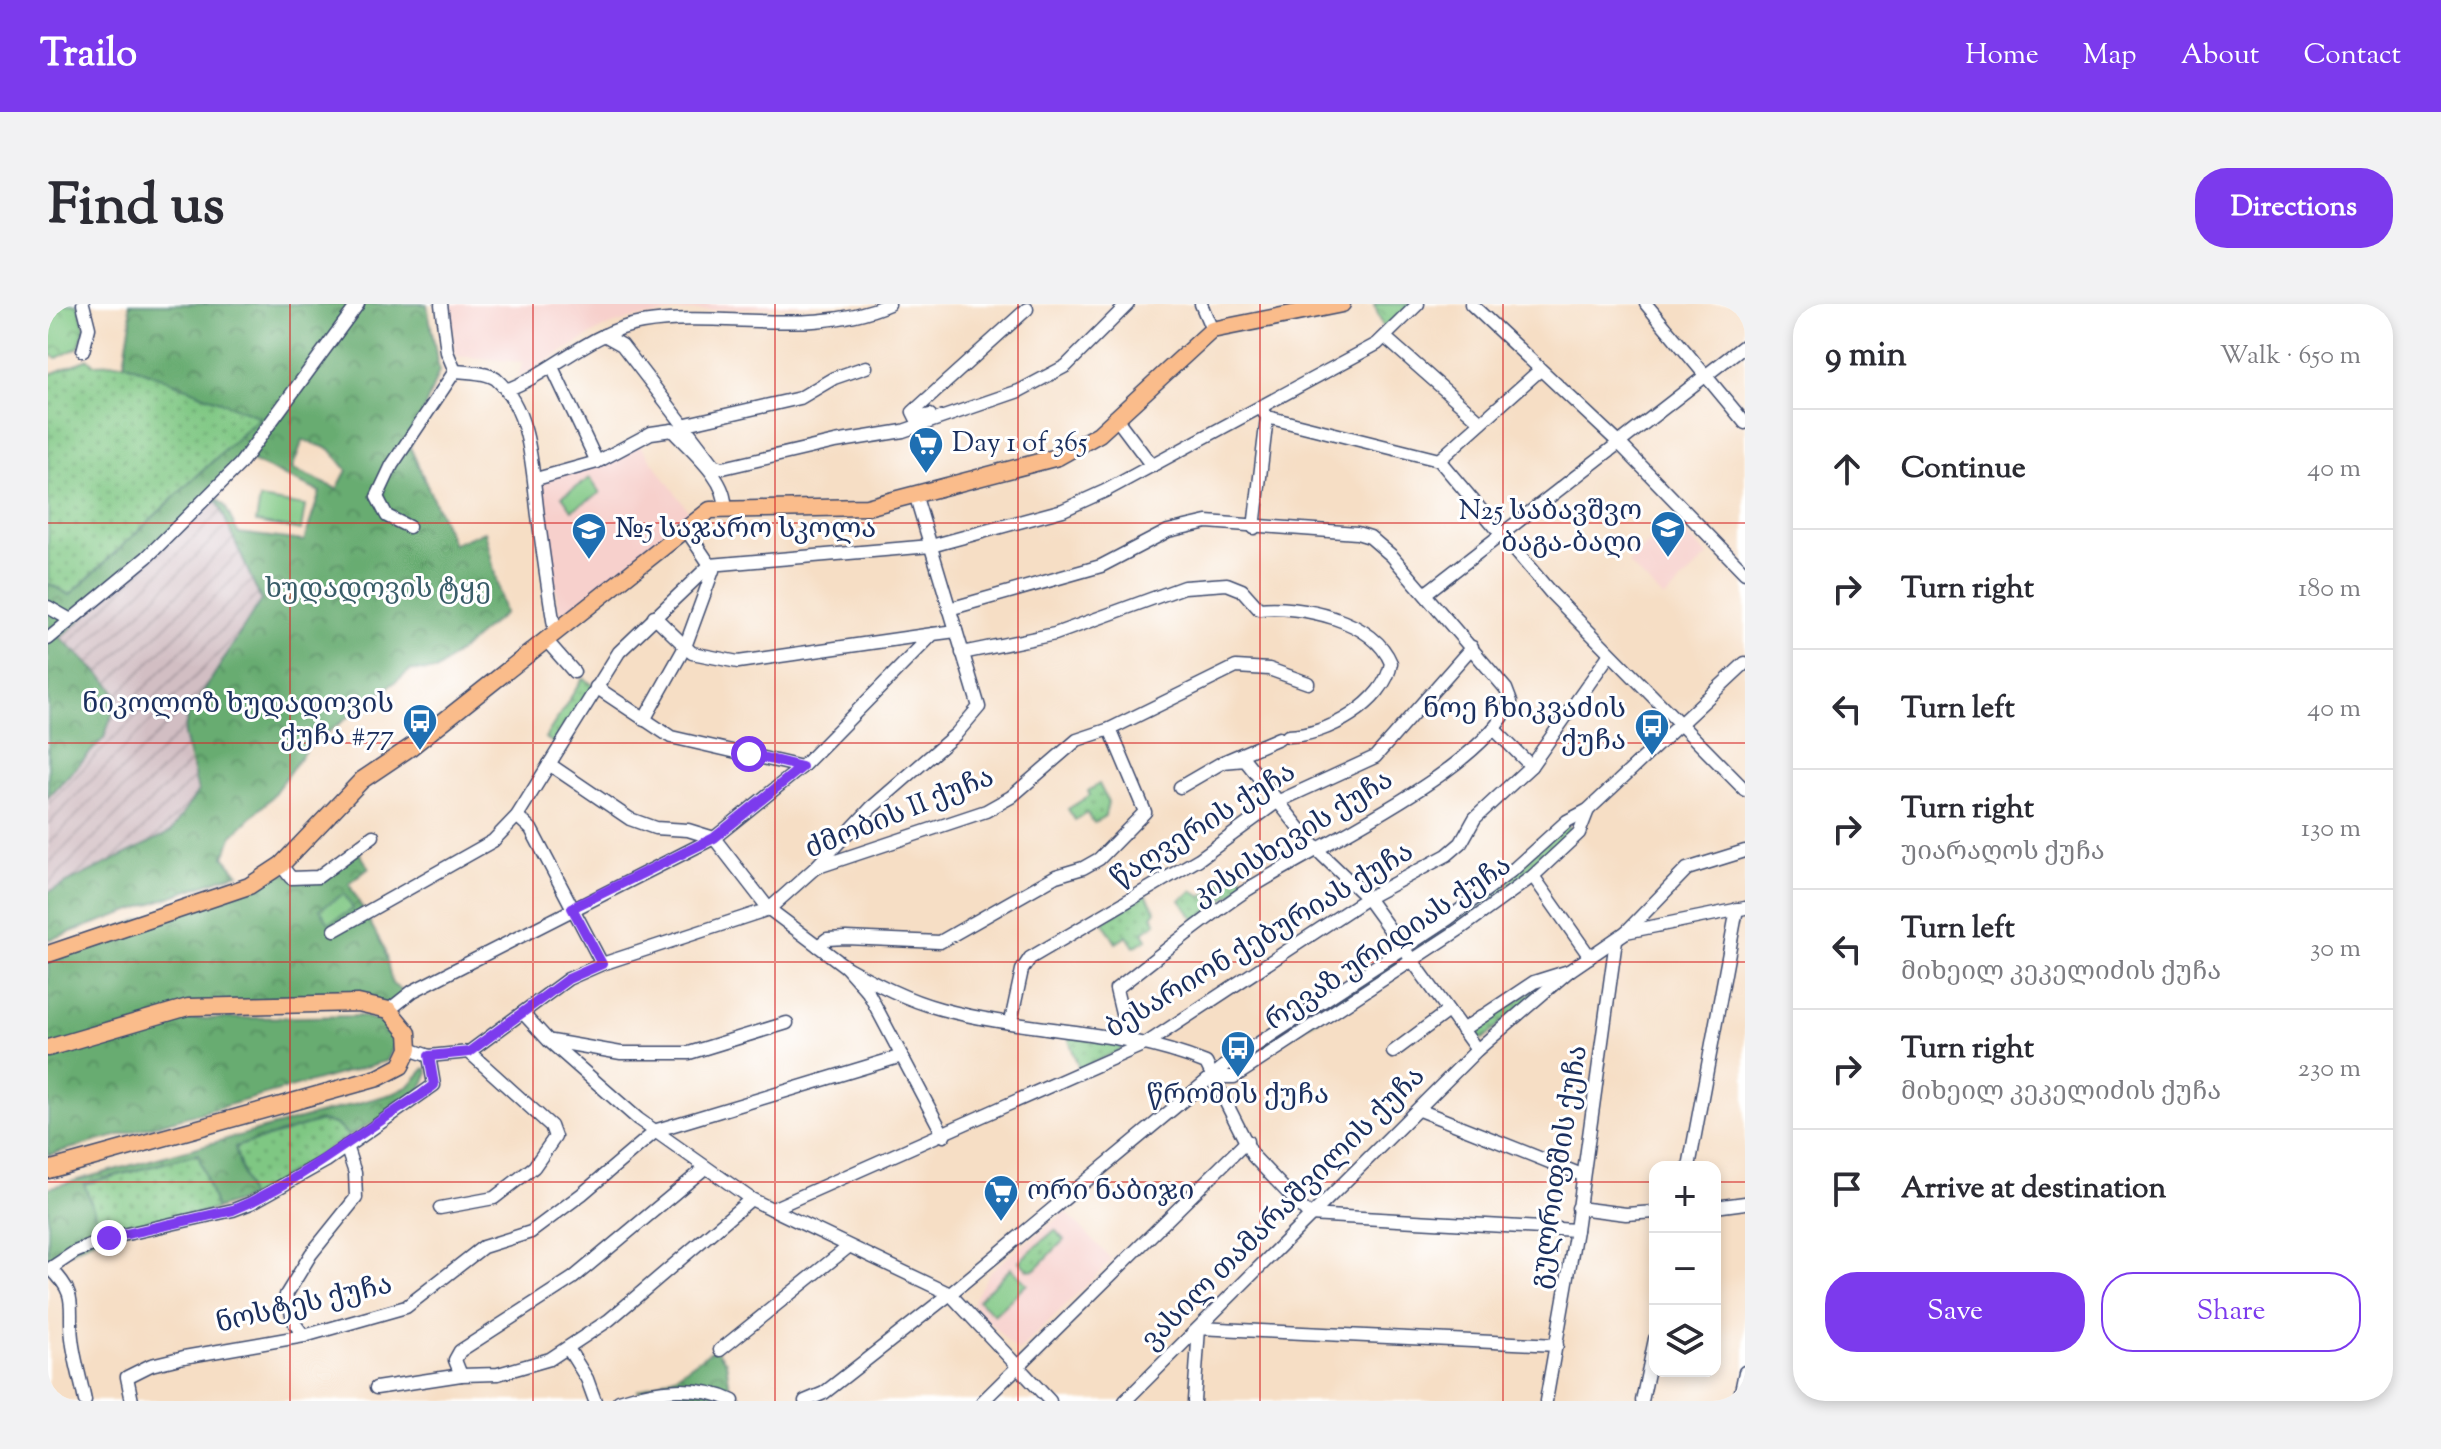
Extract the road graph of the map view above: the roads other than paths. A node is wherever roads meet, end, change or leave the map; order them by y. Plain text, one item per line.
1 (83, 304) edge
2 (358, 304) edge
3 (441, 304) edge
4 (889, 304) edge
5 (1128, 304) edge
6 (1201, 304) edge
7 (1342, 304) edge
8 (1418, 304) edge
9 (1471, 304) edge
10 (1646, 304) edge
11 (1027, 309) dead end
12 (1212, 330) junction
13 (604, 335) junction
14 (1387, 339) junction
15 (1745, 345) edge
16 (83, 351) dead end
17 (552, 367) junction
18 (866, 367) dead end
19 (1540, 370) junction
20 (455, 371) junction
21 (1705, 376) junction
22 (506, 390) junction
23 (1264, 412) junction
24 (949, 415) junction
25 (1116, 418) junction
26 (1481, 422) junction
27 (1745, 423) edge
28 (682, 425) junction
29 (1619, 443) junction
30 (1439, 460) junction
31 (597, 462) junction
32 (1152, 466) junction
33 (536, 479) junction
34 (916, 497) junction
35 (725, 507) junction
36 (409, 527) dead end
37 (685, 528) junction
38 (1254, 528) junction
39 (1502, 535) junction
40 (931, 546) junction
41 (713, 565) junction
42 (1745, 573) edge
43 (1426, 593) junction
44 (48, 607) edge
45 (949, 609) junction
46 (654, 616) junction
47 (69, 619) junction
48 (956, 631) junction
49 (933, 634) junction
50 (550, 636) junction
51 (48, 639) edge
52 (685, 647) junction
53 (1472, 647) junction
54 (962, 653) junction
55 (1609, 655) junction
56 (1745, 663) edge
57 (574, 672) dead end
58 (1308, 683) dead end
59 (596, 687) junction
60 (644, 720) junction
61 (1678, 723) junction
62 (1110, 729) junction
63 (1495, 730) junction
64 (1223, 762) junction
65 (549, 764) junction
66 (1531, 766) junction
67 (802, 767) junction
68 (1180, 787) dead end
69 (1745, 790) edge
70 (1277, 802) junction
71 (1588, 810) junction
72 (517, 816) junction
73 (1567, 821) junction
74 (1579, 833) junction
75 (373, 836) dead end
76 (714, 838) junction
77 (1316, 849) junction
78 (1745, 851) edge
79 (281, 865) junction
80 (815, 868) junction
81 (1533, 876) junction
82 (1367, 898) junction
83 (572, 908) junction
84 (769, 909) junction
85 (1741, 909) edge
86 (335, 930) dead end
87 (1621, 936) junction
88 (818, 946) junction
89 (1403, 948) junction
90 (48, 954) edge
91 (1590, 957) junction
92 (1412, 960) junction
93 (602, 964) junction
94 (846, 967) junction
95 (1569, 971) junction
96 (389, 1010) junction
97 (1448, 1011) junction
98 (523, 1013) junction
99 (1011, 1021) junction
100 (787, 1023) dead end
101 (1462, 1030) junction
102 (1128, 1039) junction
103 (548, 1040) junction
104 (1147, 1043) junction
105 (48, 1048) edge
106 (409, 1049) junction
107 (1477, 1050) junction
108 (469, 1052) junction
109 (1393, 1052) dead end
110 (429, 1056) junction
111 (902, 1056) junction
112 (1216, 1077) junction
113 (1419, 1110) junction
114 (657, 1130) junction
115 (944, 1136) junction
116 (1247, 1141) junction
117 (346, 1146) junction
118 (1690, 1161) edge
119 (705, 1168) junction
120 (48, 1170) edge
121 (1582, 1175) junction
122 (751, 1199) junction
123 (1745, 1203) edge
124 (1721, 1206) edge
125 (440, 1208) dead end
126 (1578, 1208) junction
127 (772, 1209) junction
128 (1649, 1212) edge
129 (1309, 1215) junction
130 (1576, 1230) junction
131 (847, 1248) junction
132 (50, 1270) edge
133 (950, 1294) junction
134 (1199, 1328) junction
135 (304, 1336) junction
136 (1557, 1345) junction
137 (569, 1350) junction
138 (720, 1350) dead end
139 (1017, 1366) junction
140 (1649, 1368) edge
141 (1745, 1372) edge
142 (461, 1375) junction
143 (376, 1388) dead end
144 (85, 1401) edge
145 (132, 1401) edge
146 (595, 1401) edge
147 (619, 1401) edge
148 (733, 1401) edge
149 (805, 1401) edge
150 (983, 1401) edge
151 (1050, 1401) edge
152 (1125, 1401) edge
153 (1194, 1401) edge
154 (1546, 1401) edge
155 (1642, 1401) edge
156 (1739, 1401) edge

1 - 16 street
2 - 47 street
3 - 20 street
4 - 13 street
5 - 24 street
6 - 12 street
7 - 12 main road
8 - 14 street
9 - 19 street
10 - 21 street
11 - 24 street
12 - 25 main road
13 - 17 street
13 - 28 street
14 - 23 street
14 - 26 street
15 - 21 street
17 - 22 street
17 - 31 street
18 - 28 street
19 - 26 street
19 - 29 street
20 - 22 street
20 - 36 street
21 - 27 street
21 - 29 street
22 - 33 street
23 - 30 street
23 - 32 street
23 - 38 street
24 - 28 street
25 - 32 street
25 - 34 main road
26 - 30 street
29 - 39 street
29 - 42 street
30 - 39 street
31 - 33 street
31 - 35 street
32 - 40 street
33 - 50 street
34 - 35 main road
34 - 40 street
35 - 37 main road
37 - 41 street
37 - 50 main road
38 - 43 street
38 - 45 street
39 - 43 street
39 - 55 street
40 - 41 street
40 - 45 street
41 - 46 street
41 - 52 street
43 - 53 street
44 - 47 street
45 - 48 street
46 - 52 street
46 - 59 street
47 - 51 street
48 - 49 street
48 - 54 street
49 - 52 street
49 - 67 street
50 - 57 street
50 - 79 main road
52 - 60 street
53 - 63 street
53 - 70 street, წაღვერის ქუჩა
54 - 64 street
54 - 80 street
55 - 61 street
55 - 66 street, ბესარიონ ქებურიას ქუჩა
56 - 61 street, რევაზ ურიდიას ქუჩა
58 - 62 street, ძმობის II ქუჩა
59 - 60 street
59 - 65 street
60 - 67 street
61 - 69 street
61 - 71 street, რევაზ ურიდიას ქუჩა
62 - 80 street, ძმობის II ქუჩა
62 - 88 street
63 - 66 street
63 - 77 street, კისისხევის ქუჩა
64 - 68 street
64 - 70 street
65 - 72 street
65 - 76 street
66 - 82 street, ბესარიონ ქებურიას ქუჩა
67 - 76 street
70 - 77 street
70 - 99 street, წაღვერის ქუჩა
71 - 73 street, რევაზ ურიდიას ქუჩა
71 - 74 street, რევაზ ურიდიას ქუჩა
72 - 83 street
72 - 86 street
73 - 74 street
73 - 89 street, რევაზ ურიდიას ქუჩა
74 - 81 street, რევაზ ურიდიას ქუჩა
75 - 79 street
76 - 83 street
76 - 84 street
77 - 82 street
77 - 102 street, კისისხევის ქუჩა
78 - 87 street
79 - 90 main road
80 - 84 street, ძმობის II ქუჩა
81 - 91 street
81 - 92 street, რევაზ ურიდიას ქუჩა
82 - 89 street
82 - 104 street, ბესარიონ ქებურიას ქუჩა
83 - 93 street
83 - 96 street
84 - 88 street
84 - 93 street
85 - 87 street
85 - 118 street
87 - 91 street
87 - 121 street, გულრიფშის ქუჩა
88 - 94 street
89 - 92 street
89 - 112 street, რევაზ ურიდიას ქუჩა
91 - 95 street
92 - 97 street
92 - 112 street, რევაზ ურიდიას ქუჩა
93 - 98 street
94 - 99 street
94 - 111 street
95 - 101 street
95 - 107 street, ვასილ თამარაშვილის ქუჩა
96 - 105 main road
96 - 106 main road
97 - 101 street
97 - 109 street
98 - 103 street
98 - 108 street
99 - 102 street
100 - 103 street
101 - 107 street
102 - 104 street
103 - 114 street
104 - 112 street
104 - 115 street, ბესარიონ ქებურიას ქუჩა
106 - 110 street
106 - 120 main road
107 - 113 street, ვასილ თამარაშვილის ქუჩა
108 - 110 street
108 - 125 street
110 - 117 street
111 - 114 street, ნოსტეს ქუჩა
111 - 115 street
112 - 116 street
112 - 133 street, რევაზ ურიდიას ქუჩა
113 - 121 street
113 - 129 street, ვასილ თამარაშვილის ქუჩა
114 - 119 street
114 - 135 street, ნოსტეს ქუჩა
115 - 127 street, ბესარიონ ქებურიას ქუჩა
116 - 129 street
116 - 139 street
117 - 132 street
117 - 135 street
119 - 122 street
119 - 142 street
121 - 126 street, გულრიფშის ქუჩა
122 - 127 street
122 - 137 street
123 - 124 street
126 - 128 street
126 - 130 street, გულრიფშის ქუჩა
127 - 131 street
129 - 130 street
129 - 134 street, ვასილ თამარაშვილის ქუჩა
130 - 136 street, გულრიფშის ქუჩა
131 - 133 street
131 - 138 street
132 - 144 street
133 - 139 street
133 - 149 street, რევაზ ურიდიას ქუჩა
134 - 136 street
134 - 152 street, ვასილ თამარაშვილის ქუჩა
134 - 153 street
135 - 145 street, ნოსტეს ქუჩა
136 - 154 street, გულრიფშის ქუჩა
137 - 142 street
137 - 146 street
139 - 150 street
139 - 151 street
140 - 155 street
141 - 156 street
142 - 143 street
147 - 148 street

